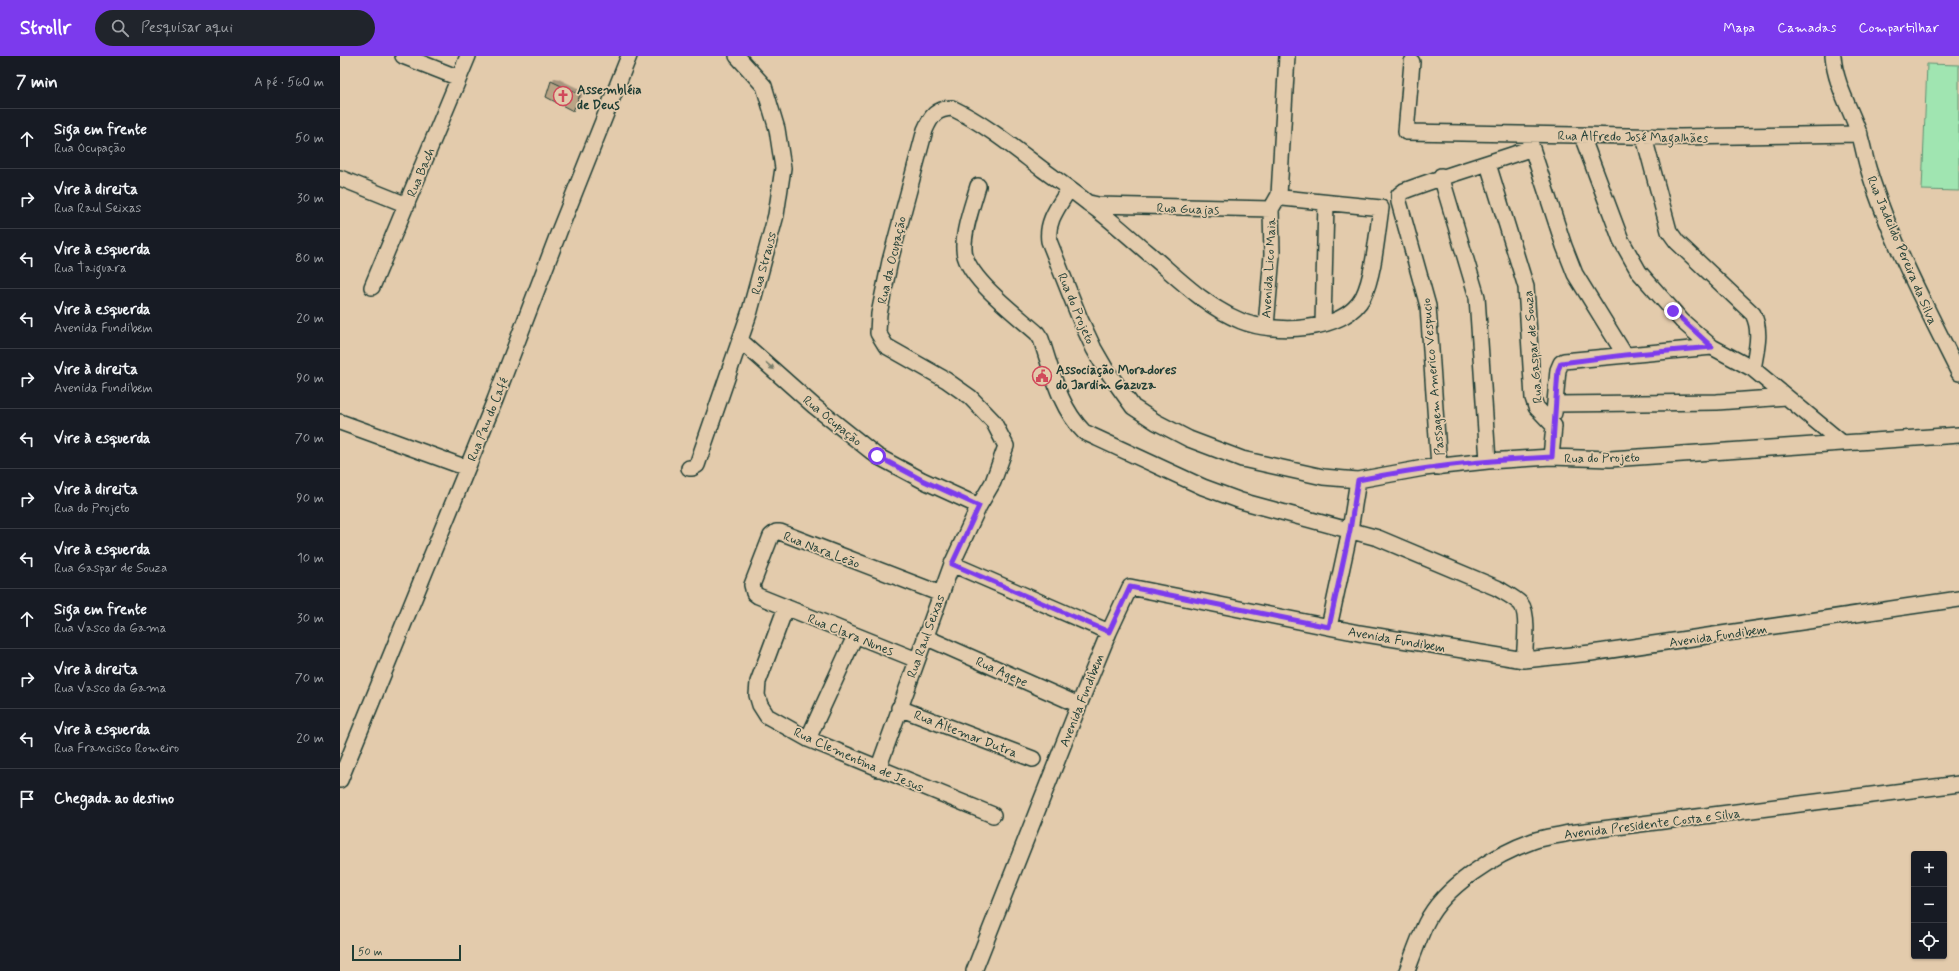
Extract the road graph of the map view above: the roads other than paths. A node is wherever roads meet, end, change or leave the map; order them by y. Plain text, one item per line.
1 (403, 56) edge
2 (468, 56) edge
3 (629, 56) edge
4 (737, 56) edge
5 (1287, 56) edge
6 (1833, 56) edge
7 (1412, 62) dead end
8 (459, 78) junction
9 (1860, 134) junction
10 (1582, 136) junction
11 (1644, 137) junction
12 (1530, 141) junction
13 (1488, 164) junction
14 (1442, 176) junction
15 (340, 178) edge
16 (978, 186) dead end
17 (1069, 190) junction
18 (1280, 195) junction
19 (1089, 203) junction
20 (1326, 203) junction
21 (406, 205) junction
22 (1271, 209) junction
23 (372, 287) dead end
24 (1323, 324) junction
25 (1266, 326) junction
26 (741, 341) junction
27 (1712, 347) junction
28 (1625, 355) junction
29 (1754, 369) junction
30 (1959, 373) edge
31 (1786, 397) junction
32 (1555, 404) junction
33 (340, 422) edge
34 (1554, 426) junction
35 (1959, 435) edge
36 (1841, 442) junction
37 (1552, 457) junction
38 (1488, 461) junction
39 (1439, 467) junction
40 (467, 468) junction
41 (689, 468) dead end
42 (1358, 480) junction
43 (979, 506) junction
44 (1350, 530) junction
45 (952, 564) junction
46 (940, 594) junction
47 (1959, 599) edge
48 (786, 607) junction
49 (1329, 627) junction
50 (1109, 632) junction
51 (855, 636) junction
52 (925, 637) junction
53 (917, 660) junction
54 (1524, 660) junction
55 (1079, 705) junction
56 (900, 708) junction
57 (808, 740) junction
58 (1033, 759) dead end
59 (878, 769) junction
60 (340, 780) edge
61 (1959, 784) edge
62 (993, 815) dead end
63 (974, 971) edge
64 (1407, 971) edge

1 - 8 street
2 - 8 street, Rua Bach
3 - 40 street, Rua Pau do Café
4 - 26 street, Rua Strauss
5 - 18 street
6 - 9 street, Rua Jadeildo Pereira da Silva
7 - 12 street, Rua Alfredo José Magalhães
8 - 21 street, Rua Bach
9 - 11 street, Rua Alfredo José Magalhães
9 - 30 street, Rua Jadeildo Pereira da Silva
10 - 11 street, Rua Alfredo José Magalhães
10 - 12 street, Rua Alfredo José Magalhães
10 - 27 street
11 - 29 street
12 - 13 street
12 - 28 street
13 - 14 street
13 - 34 street, Rua Gaspar de Souza
14 - 38 street
14 - 39 street, Passagem Americo Vespucio
15 - 21 street
16 - 44 street
17 - 19 street
17 - 42 street, Rua do Projeto
17 - 43 street, Rua da Ocupação
18 - 20 street
18 - 22 street
19 - 22 street, Rua Guajas
19 - 25 street
20 - 24 street
20 - 24 street
21 - 23 street, Rua Bach
22 - 25 street, Avenida Lico Maia
24 - 25 street
26 - 41 street, Rua Strauss
26 -> 43 street, Rua Ocupação
27 - 28 street
27 - 29 street
28 - 32 street
29 - 31 street
31 - 32 street
31 - 36 street
32 - 34 street
33 - 40 street
34 - 37 street
35 - 36 street, Rua do Projeto
36 - 37 street, Rua do Projeto
37 - 38 street, Rua do Projeto
38 - 39 street, Rua do Projeto
39 - 42 street, Rua do Projeto
40 - 60 street, Rua Pau do Café
42 - 44 street
43 - 45 street, Rua Raul Seixas
44 - 49 street
44 - 54 street
45 - 46 street, Rua Raul Seixas
45 - 50 street
46 - 48 street, Rua Nara Leão
46 - 52 street, Rua Raul Seixas
47 - 54 street, Avenida Fundibem
48 - 51 street, Rua Clara Nunes
48 - 57 street, Rua Clementina de Jesus
49 - 50 street, Avenida Fundibem
49 - 54 street, Avenida Fundibem
50 - 55 street, Avenida Fundibem
51 - 53 street, Rua Clara Nunes
51 - 57 street
52 - 53 street, Rua Raul Seixas
52 - 55 street, Rua Agepe
53 - 56 street, Rua Raul Seixas
55 - 63 street, Avenida Fundibem
56 - 58 street, Rua Altemar Dutra
56 - 59 street, Rua Raul Seixas
57 - 59 street, Rua Clementina de Jesus
59 - 62 street, Rua Clementina de Jesus
61 - 64 street, Avenida Presidente Costa e Silva

